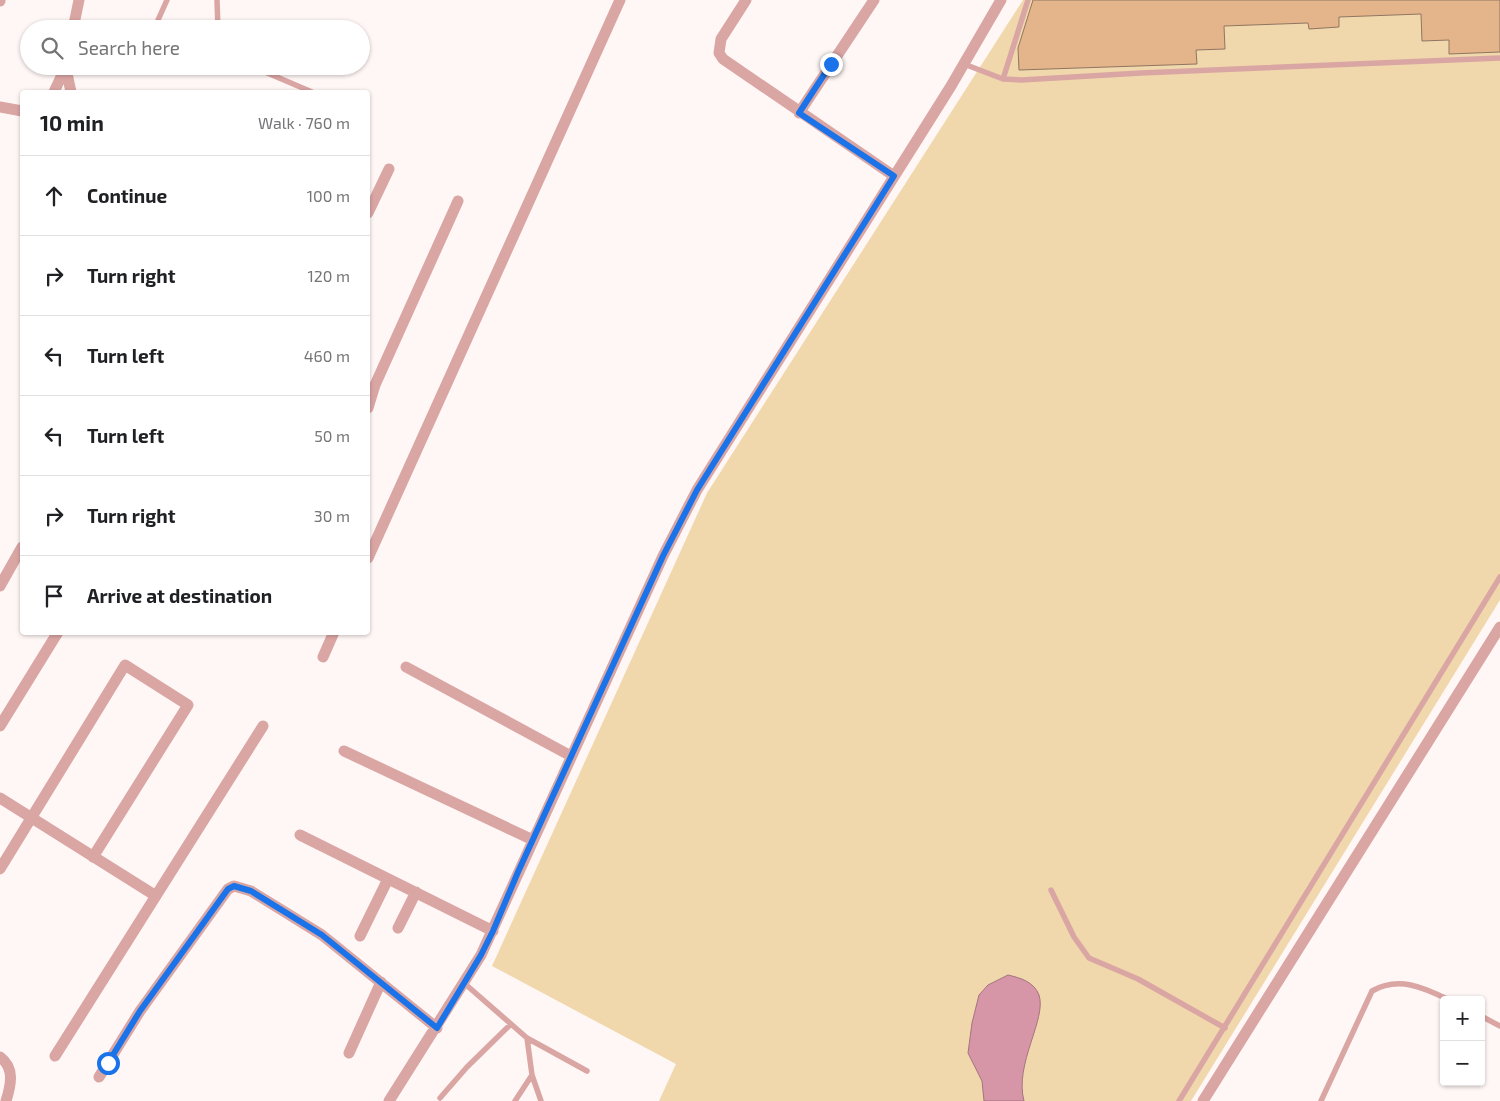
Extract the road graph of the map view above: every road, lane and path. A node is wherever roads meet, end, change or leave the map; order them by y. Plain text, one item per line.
1 (79, 0) edge
2 (168, 0) edge
3 (217, 0) edge
4 (620, 0) edge
5 (746, 0) edge
6 (874, 0) edge
7 (1001, 0) edge
8 (1028, 0) edge
9 (75, 20) edge
10 (158, 20) edge
11 (218, 20) edge
12 (1500, 58) edge
13 (964, 64) junction
14 (62, 75) edge
15 (68, 75) edge
16 (272, 75) edge
17 (1004, 78) junction
18 (55, 90) edge
19 (72, 90) edge
20 (307, 90) edge
21 (0, 107) edge
22 (20, 111) edge
23 (799, 113) junction
24 (388, 169) dead end
25 (894, 176) junction
26 (458, 201) dead end
27 (370, 209) edge
28 (371, 384) edge
29 (20, 551) edge
30 (370, 554) edge
31 (1500, 578) edge
32 (0, 586) edge
33 (1500, 627) edge
34 (56, 635) edge
35 (333, 635) edge
36 (323, 657) dead end
37 (406, 667) dead end
38 (0, 726) edge
39 (263, 726) dead end
40 (344, 751) dead end
41 (571, 756) junction
42 (0, 798) edge
43 (31, 818) junction
44 (300, 835) dead end
45 (533, 840) junction
46 (93, 857) junction
47 (0, 869) edge
48 (388, 879) junction
49 (1051, 890) dead end
50 (416, 892) junction
51 (156, 896) junction
52 (398, 928) dead end
53 (493, 931) junction
54 (360, 936) dead end
55 (380, 982) junction
56 (464, 983) junction
57 (1441, 996) edge
58 (1485, 1018) edge
59 (510, 1025) junction
60 (1500, 1026) edge
61 (437, 1028) junction
62 (1225, 1028) junction
63 (527, 1038) junction
64 (349, 1053) dead end
65 (55, 1056) dead end
66 (0, 1057) edge
67 (587, 1071) dead end
68 (532, 1075) junction
69 (99, 1077) dead end
70 (440, 1098) dead end
71 (391, 1100) edge
72 (6, 1101) edge
73 (515, 1101) edge
74 (541, 1101) edge
75 (1180, 1101) edge
76 (1203, 1101) edge
77 (1321, 1101) edge

1 - 9 street
2 - 10 lane
3 - 11 lane
4 - 30 street
5 - 23 street
6 - 23 street
7 - 13 street
8 - 17 lane
12 - 17 lane
13 - 17 lane
13 - 25 street
14 - 18 street
15 - 19 street
16 - 20 lane
21 - 22 street
23 - 25 street
24 - 27 street
25 - 41 street
26 - 28 street
29 - 32 street
31 - 62 lane
33 - 76 street
34 - 38 street
35 - 36 street
37 - 41 street
39 - 51 street
40 - 45 street
41 - 45 street
42 - 43 street
43 - 46 street
43 - 46 street
43 - 47 street
44 - 48 street
45 - 53 street
46 - 51 street
48 - 50 street
48 - 54 street
49 - 62 lane
50 - 52 street
50 - 53 street
51 - 65 street
53 - 56 street
55 - 61 street
55 - 64 street
55 - 69 street
56 - 59 lane
56 - 61 street
57 - 77 lane
58 - 60 lane
59 - 63 lane
59 - 70 lane
61 - 71 street
62 - 75 lane
63 - 67 lane
63 - 68 lane
66 - 72 street
68 - 73 lane
68 - 74 lane

